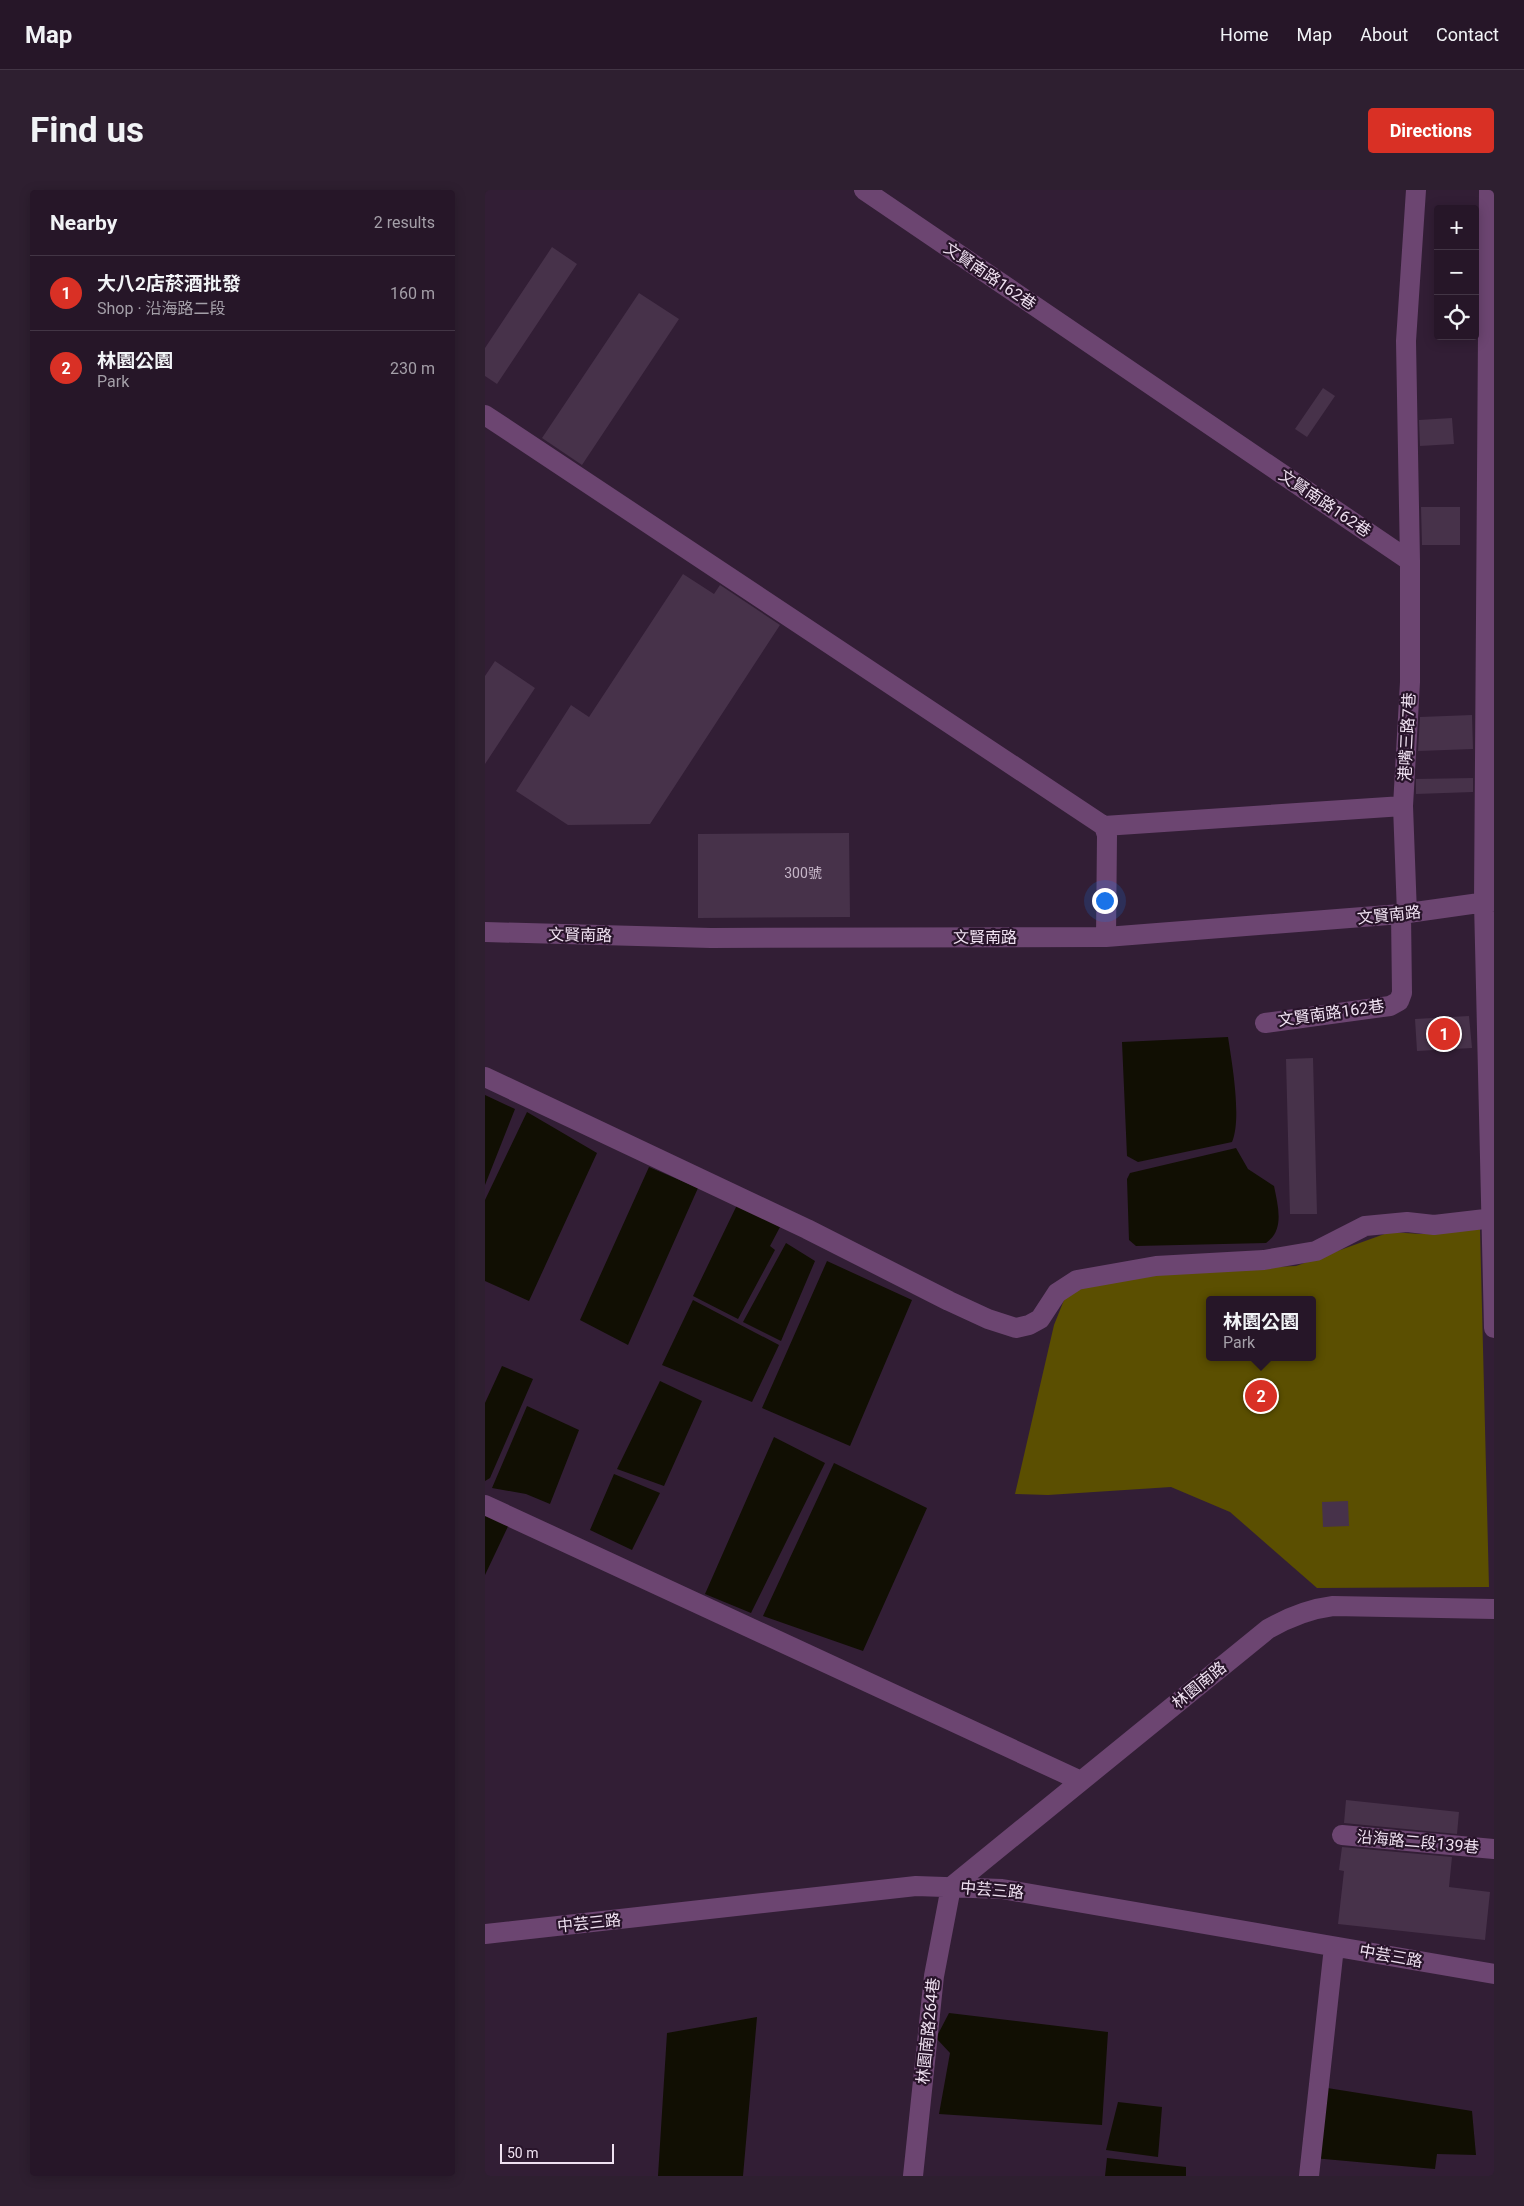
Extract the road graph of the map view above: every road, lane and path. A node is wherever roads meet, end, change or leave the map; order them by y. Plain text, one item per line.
1 (864, 190) edge
2 (1416, 190) edge
3 (1489, 190) edge
4 (485, 415) edge
5 (1490, 558) edge
6 (1410, 560) junction
7 (1403, 806) junction
8 (1104, 826) junction
9 (1489, 901) edge
10 (1404, 914) junction
11 (485, 932) edge
12 (1106, 937) junction
13 (1265, 1022) dead end
14 (485, 1077) edge
15 (1492, 1219) edge
16 (1494, 1328) edge
17 (485, 1505) edge
18 (1494, 1609) edge
19 (1081, 1781) junction
20 (1341, 1835) dead end
21 (1494, 1849) edge
22 (951, 1887) junction
23 (485, 1934) edge
24 (1334, 1947) junction
25 (1494, 1974) edge
26 (913, 2176) edge
27 (1309, 2176) edge

1 - 6 street, 文賢南路162巷
2 - 6 street
3 - 5 street
4 - 8 street
5 - 9 street
6 - 7 street, 港嘴三路7巷
7 - 8 street
7 - 10 street, 港嘴三路7巷
8 - 12 street
9 - 10 street, 文賢南路
9 - 15 street
10 - 12 street, 文賢南路
10 - 13 street, 文賢南路162巷
11 - 12 street, 文賢南路
14 - 15 street
15 - 16 street
17 - 19 street
18 - 19 street, 林園南路
19 - 22 street, 林園南路
20 - 21 street, 沿海路二段139巷
22 - 23 street, 中芸三路
22 - 24 street, 中芸三路
22 - 26 street, 林園南路264巷
24 - 25 street, 中芸三路
24 - 27 street

